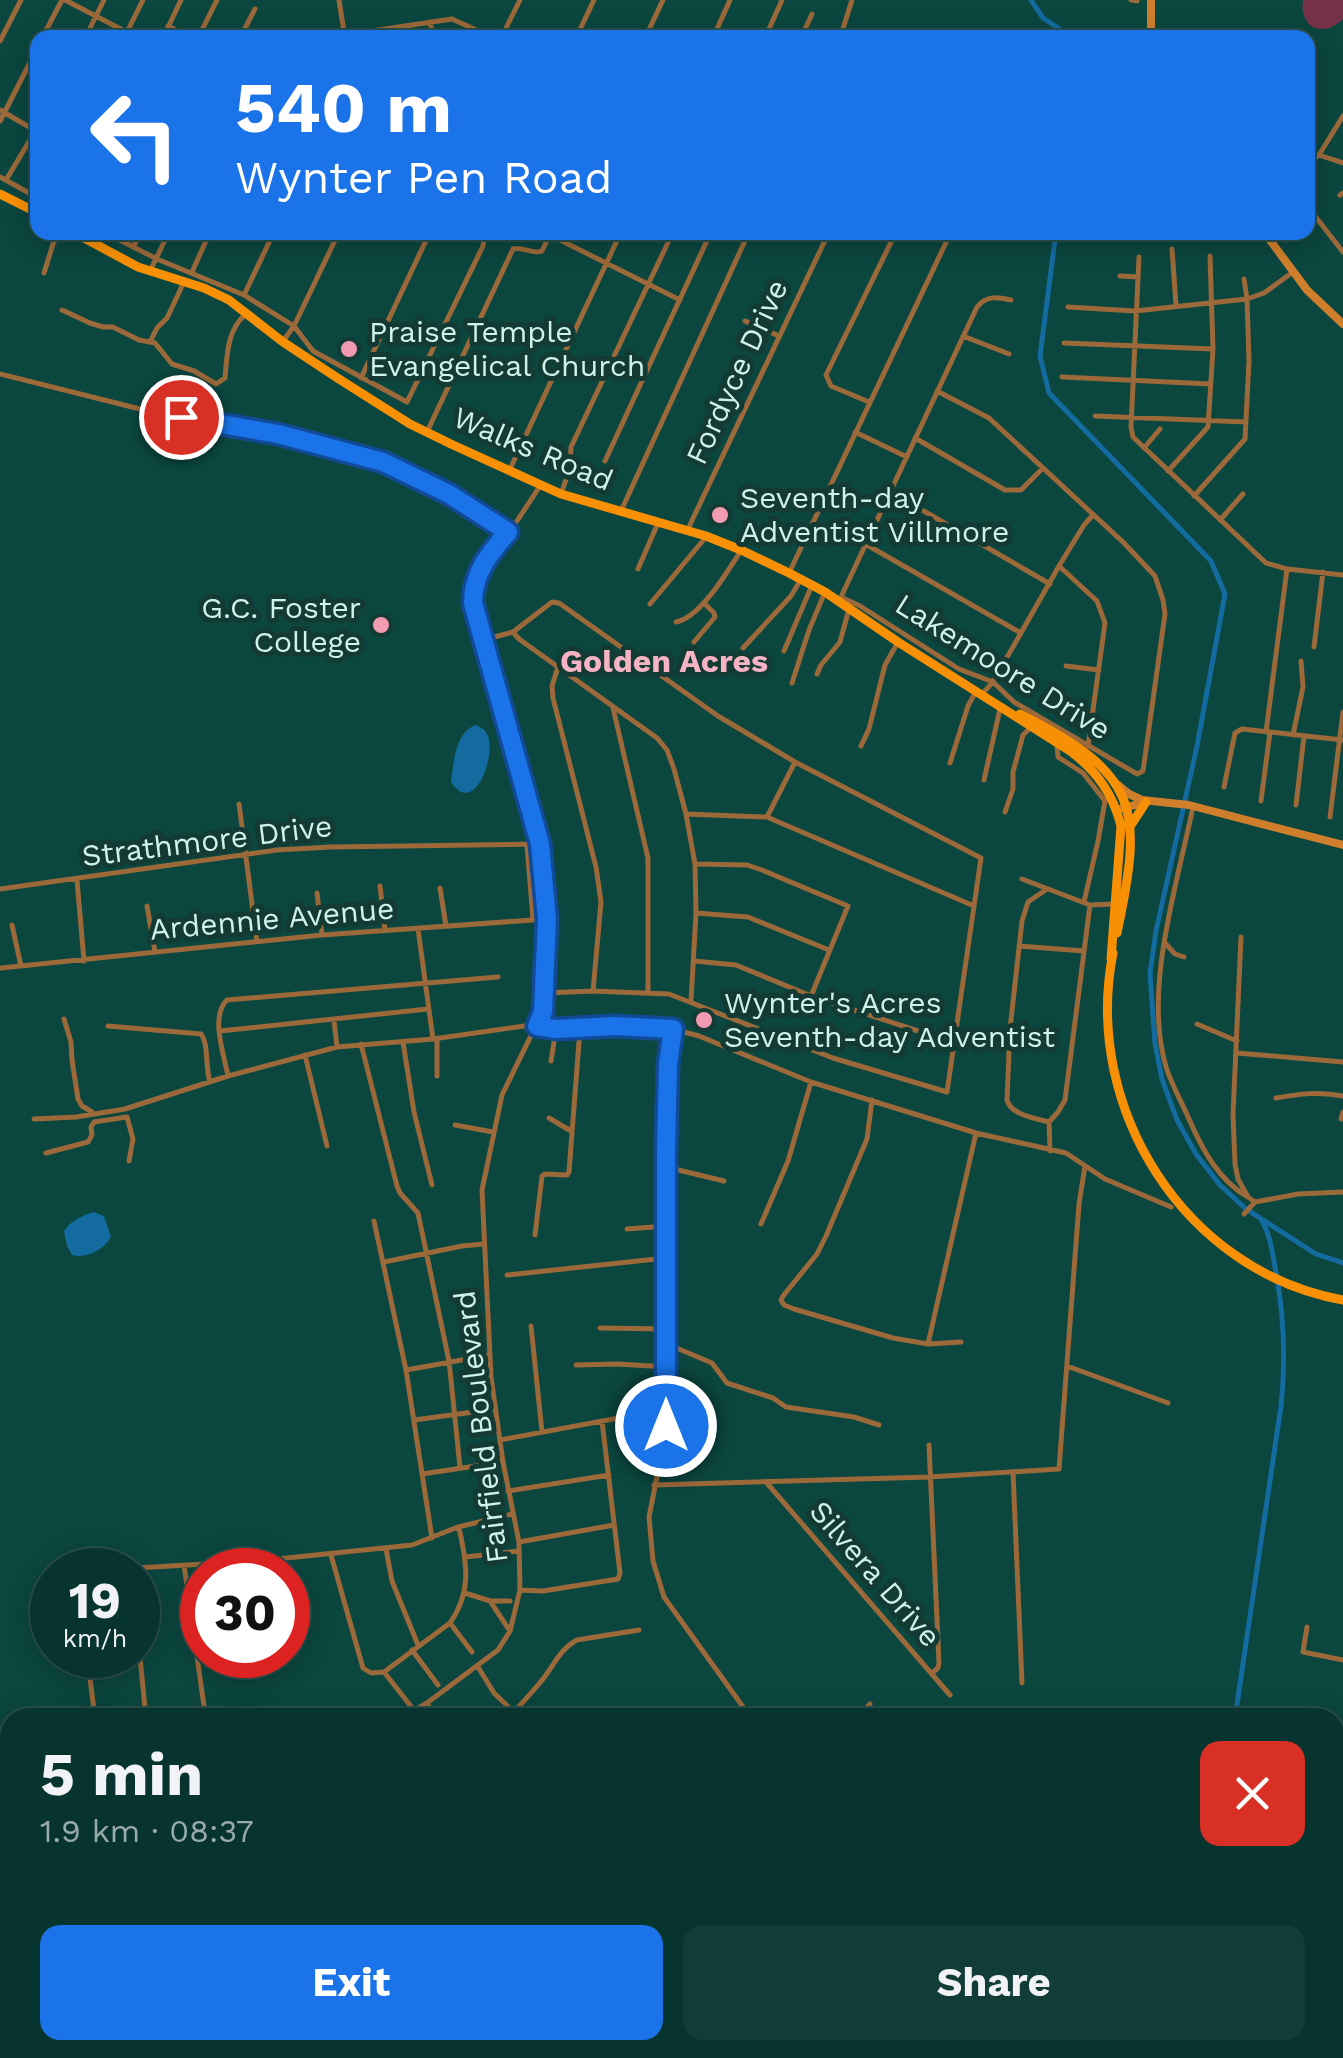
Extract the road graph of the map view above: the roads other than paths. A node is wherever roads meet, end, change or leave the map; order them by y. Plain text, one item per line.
1 (21, 0) edge
2 (63, 0) edge
3 (104, 0) edge
4 (142, 0) edge
5 (181, 0) edge
6 (218, 0) edge
7 (338, 0) edge
8 (520, 0) edge
9 (594, 0) edge
10 (662, 0) edge
11 (730, 0) edge
12 (782, 0) edge
13 (852, 0) edge
14 (1151, 0) edge
15 (255, 9) dead end
16 (812, 14) dead end
17 (96, 16) junction
18 (431, 22) junction
19 (168, 26) junction
20 (46, 30) edge
21 (89, 30) edge
22 (119, 30) edge
23 (127, 30) edge
24 (166, 30) edge
25 (177, 30) edge
26 (199, 30) edge
27 (244, 30) edge
28 (344, 30) edge
29 (390, 30) edge
30 (431, 30) edge
31 (481, 30) edge
32 (503, 30) edge
33 (580, 30) edge
34 (648, 30) edge
35 (717, 30) edge
36 (768, 30) edge
37 (805, 30) edge
38 (843, 30) edge
39 (1151, 30) edge
40 (1, 40) edge
41 (30, 61) edge
42 (2, 111) edge
43 (1343, 116) edge
44 (0, 121) edge
45 (30, 127) edge
46 (30, 141) edge
47 (1320, 155) junction
48 (1315, 158) edge
49 (1343, 163) edge
50 (3, 178) edge
51 (30, 193) edge
52 (0, 194) edge
53 (30, 210) edge
54 (1315, 216) edge
55 (56, 240) edge
56 (88, 240) edge
57 (119, 240) edge
58 (136, 240) edge
59 (165, 240) edge
60 (206, 240) edge
61 (270, 240) edge
62 (334, 240) edge
63 (426, 240) edge
64 (484, 240) edge
65 (547, 240) edge
66 (562, 240) edge
67 (617, 240) edge
68 (669, 240) edge
69 (707, 240) edge
70 (745, 240) edge
71 (825, 240) edge
72 (892, 240) edge
73 (947, 240) edge
74 (1270, 240) edge
75 (133, 247) junction
76 (1172, 249) dead end
77 (1343, 252) edge
78 (1210, 256) dead end
79 (1139, 257) dead end
80 (156, 259) junction
81 (607, 263) junction
82 (150, 272) junction
83 (192, 272) junction
84 (1293, 272) junction
85 (44, 273) dead end
86 (1120, 276) dead end
87 (1138, 278) junction
88 (1244, 279) dead end
89 (184, 282) junction
90 (648, 284) junction
91 (244, 295) junction
92 (1247, 299) junction
93 (680, 300) junction
94 (1010, 300) dead end
95 (1212, 302) junction
96 (1176, 305) junction
97 (1068, 307) dead end
98 (62, 310) dead end
99 (1136, 311) junction
100 (247, 313) junction
101 (745, 321) dead end
102 (1343, 324) edge
103 (294, 326) junction
104 (779, 336) junction
105 (963, 336) junction
106 (150, 342) junction
107 (283, 342) junction
108 (1064, 343) dead end
109 (1134, 346) junction
110 (1213, 349) junction
111 (1009, 354) dead end
112 (0, 374) edge
113 (1062, 377) dead end
114 (361, 378) junction
115 (1133, 380) junction
116 (1211, 384) junction
117 (937, 391) junction
118 (384, 392) junction
119 (377, 402) junction
120 (869, 402) junction
121 (1095, 416) dead end
122 (1131, 418) junction
123 (1208, 420) junction
124 (1246, 422) junction
125 (1160, 429) dead end
126 (426, 432) junction
127 (855, 432) junction
128 (915, 438) junction
129 (1144, 448) junction
130 (906, 457) junction
131 (606, 461) dead end
132 (1043, 468) junction
133 (1168, 471) junction
134 (509, 472) junction
135 (540, 486) junction
136 (890, 492) junction
137 (561, 494) junction
138 (1243, 494) dead end
139 (1194, 496) junction
140 (620, 512) junction
141 (1093, 514) junction
142 (1220, 520) junction
143 (658, 523) junction
144 (687, 531) junction
145 (508, 532) junction
146 (706, 536) junction
147 (866, 544) junction
148 (742, 550) junction
149 (1059, 566) junction
150 (638, 569) dead end
151 (1286, 569) junction
152 (1324, 572) junction
153 (790, 573) junction
154 (1343, 575) edge
155 (801, 579) junction
156 (1050, 584) junction
157 (812, 585) junction
158 (825, 592) junction
159 (840, 600) junction
160 (704, 603) junction
161 (650, 604) dead end
162 (849, 609) junction
163 (676, 622) dead end
164 (513, 632) junction
165 (1021, 633) junction
166 (483, 640) junction
167 (694, 642) dead end
168 (898, 642) junction
169 (1314, 647) dead end
170 (743, 648) dead end
171 (784, 652) dead end
172 (1301, 662) dead end
173 (1066, 666) dead end
174 (558, 667) junction
175 (1099, 670) junction
176 (817, 674) dead end
177 (992, 682) junction
178 (792, 683) dead end
179 (979, 692) junction
180 (612, 705) junction
181 (1000, 707) junction
182 (1343, 712) edge
183 (1031, 727) junction
184 (1268, 732) junction
185 (1293, 735) junction
186 (1304, 736) junction
187 (1341, 740) edge
188 (860, 746) dead end
189 (1088, 746) junction
190 (794, 762) junction
191 (950, 763) dead end
192 (984, 780) dead end
193 (1118, 784) junction
194 (1224, 787) dead end
195 (1107, 797) junction
196 (1148, 802) junction
197 (1260, 802) dead end
198 (239, 804) dead end
199 (1191, 806) junction
200 (1296, 806) dead end
201 (1122, 809) junction
202 (1005, 812) dead end
203 (686, 814) junction
204 (767, 817) junction
205 (1330, 817) dead end
206 (1130, 826) junction
207 (540, 844) junction
208 (527, 846) junction
209 (1343, 846) edge
210 (246, 854) junction
211 (695, 864) junction
212 (1022, 879) dead end
213 (78, 880) junction
214 (380, 886) dead end
215 (440, 888) dead end
216 (1047, 888) junction
217 (0, 889) edge
218 (317, 893) dead end
219 (1087, 904) junction
220 (1114, 904) junction
221 (148, 906) dead end
222 (974, 906) junction
223 (696, 913) junction
224 (533, 919) junction
225 (547, 919) junction
226 (12, 925) dead end
227 (446, 926) junction
228 (418, 928) junction
229 (385, 930) junction
230 (322, 935) junction
231 (1241, 937) dead end
232 (257, 942) junction
233 (1164, 943) junction
234 (1019, 946) junction
235 (829, 950) junction
236 (1084, 951) junction
237 (154, 952) junction
238 (1184, 957) dead end
239 (1111, 959) junction
240 (84, 961) junction
241 (694, 961) junction
242 (20, 966) junction
243 (0, 968) edge
244 (498, 977) dead end
245 (425, 983) junction
246 (592, 991) junction
247 (544, 993) junction
248 (648, 993) junction
249 (812, 996) junction
250 (691, 1001) junction
251 (428, 1009) junction
252 (64, 1019) dead end
253 (334, 1020) junction
254 (1197, 1024) dead end
255 (108, 1026) dead end
256 (537, 1026) junction
257 (556, 1029) junction
258 (580, 1029) junction
259 (673, 1029) junction
260 (220, 1031) junction
261 (435, 1039) junction
262 (1238, 1041) junction
263 (403, 1042) junction
264 (954, 1042) junction
265 (362, 1044) junction
266 (337, 1047) junction
267 (1237, 1053) junction
268 (305, 1055) junction
269 (550, 1061) dead end
270 (1343, 1062) edge
271 (228, 1076) junction
272 (437, 1076) dead end
273 (210, 1082) junction
274 (811, 1082) junction
275 (1343, 1096) edge
276 (1276, 1098) dead end
277 (872, 1100) junction
278 (125, 1109) junction
279 (95, 1114) junction
280 (127, 1117) junction
281 (549, 1118) dead end
282 (34, 1120) dead end
283 (1048, 1122) junction
284 (454, 1125) dead end
285 (571, 1131) junction
286 (492, 1132) junction
287 (976, 1133) junction
288 (327, 1146) dead end
289 (1050, 1151) junction
290 (46, 1152) dead end
291 (130, 1161) dead end
292 (1085, 1166) junction
293 (666, 1167) junction
294 (724, 1181) dead end
295 (432, 1185) dead end
296 (1343, 1192) edge
297 (1248, 1196) junction
298 (1254, 1203) junction
299 (1171, 1207) dead end
300 (1244, 1214) dead end
301 (374, 1221) dead end
302 (761, 1224) dead end
303 (666, 1226) junction
304 (627, 1229) dead end
305 (534, 1235) dead end
306 (485, 1244) junction
307 (427, 1254) junction
308 (666, 1258) junction
309 (384, 1262) junction
310 (507, 1276) dead end
311 (1343, 1300) edge
312 (530, 1326) dead end
313 (600, 1328) dead end
314 (666, 1328) junction
315 (961, 1342) dead end
316 (667, 1344) junction
317 (928, 1344) junction
318 (490, 1354) junction
319 (449, 1361) junction
320 (576, 1365) dead end
321 (1067, 1366) junction
322 (667, 1367) junction
323 (406, 1370) junction
324 (1168, 1403) dead end
325 (496, 1409) junction
326 (635, 1415) dead end
327 (454, 1416) junction
328 (414, 1420) junction
329 (602, 1422) junction
330 (880, 1425) dead end
331 (542, 1432) junction
332 (500, 1440) junction
333 (929, 1445) dead end
334 (503, 1462) junction
335 (460, 1468) junction
336 (1012, 1472) junction
337 (422, 1474) junction
338 (609, 1476) junction
339 (929, 1478) junction
340 (766, 1482) junction
341 (654, 1485) junction
342 (508, 1491) junction
343 (512, 1514) junction
344 (614, 1525) junction
345 (458, 1527) junction
346 (432, 1538) junction
347 (518, 1542) junction
348 (386, 1549) junction
349 (520, 1550) junction
350 (331, 1555) junction
351 (310, 1556) edge
352 (465, 1556) junction
353 (520, 1590) junction
354 (466, 1593) junction
355 (490, 1601) junction
356 (510, 1601) dead end
357 (450, 1623) junction
358 (1307, 1627) dead end
359 (639, 1630) dead end
360 (510, 1631) junction
361 (415, 1648) junction
362 (472, 1652) dead end
363 (1343, 1660) edge
364 (478, 1667) junction
365 (384, 1672) junction
366 (930, 1674) junction
367 (90, 1678) edge
368 (142, 1678) edge
369 (200, 1678) edge
370 (1022, 1683) dead end
371 (438, 1685) dead end
372 (950, 1696) dead end
373 (427, 1703) junction
374 (870, 1704) dead end
375 (94, 1708) edge
376 (145, 1708) edge
377 (203, 1708) edge
378 (412, 1708) edge
379 (418, 1708) edge
380 (431, 1708) edge
381 (510, 1708) edge
382 (522, 1708) edge
383 (743, 1708) edge
384 (867, 1708) edge

1 - 40 street
2 - 17 street
2 - 20 street
3 - 17 street
4 - 23 street
5 - 19 street
6 - 26 street
7 - 28 street
8 - 32 street
9 - 33 street
10 - 34 street
11 - 35 street
12 - 36 street
13 - 38 street
14 - 39 main road
15 - 27 street
16 - 37 street
17 - 21 street
17 - 22 street
18 - 29 street
18 - 30 street
18 - 31 street
19 - 24 street
19 - 25 street
41 - 42 street
42 - 44 street
42 - 45 street
43 - 47 street
46 - 50 street
47 - 48 street
47 - 49 street
50 - 51 street
52 - 53 main road
54 - 77 street
55 - 85 street
56 - 82 main road, Walks Road
57 - 75 street
58 - 75 street
59 - 80 street
60 - 83 street
61 - 91 street
62 - 103 street
63 - 114 street
64 - 118 street
65 - 126 street
66 - 81 street
67 - 81 street
68 - 90 street
69 - 93 street
70 - 140 street
71 - 104 street, Fordyce Drive
72 - 120 street
73 - 120 street
74 - 84 main road
75 - 80 street
76 - 96 street
78 - 95 street
79 - 87 street
80 - 82 street
80 - 83 street
81 - 90 street
81 - 134 street
82 - 89 main road, Walks Road
83 - 91 street
84 - 92 street
84 - 102 main road
86 - 87 street
87 - 99 street
88 - 92 street
89 - 100 main road, Walks Road
89 - 106 street
90 - 93 street
90 - 137 street
91 - 103 street
92 - 95 street
92 - 124 street
93 - 131 street
94 - 105 street
95 - 96 street
95 - 110 street
96 - 99 street
97 - 99 street
98 - 106 street
99 - 109 street
100 - 106 street
100 - 107 main road, Walks Road
101 - 104 street
103 - 107 street
103 - 114 street
104 - 144 street, Fordyce Drive
105 - 111 street
105 - 117 street
107 - 119 main road, Walks Road
108 - 109 street
109 - 110 street
109 - 115 street
110 - 116 street
112 - 145 street
113 - 115 street
114 - 118 street
115 - 116 street
115 - 122 street
116 - 123 street
117 - 128 street
117 - 132 street
118 - 119 main road
119 - 126 main road, Walks Road
120 - 127 street
121 - 122 street
122 - 123 street
122 - 129 street
123 - 124 street
123 - 133 street
124 - 139 street
125 - 129 street
126 - 134 main road, Walks Road
127 - 130 street
127 - 153 street
128 - 130 street
128 - 132 street
129 - 133 street
130 - 136 street
132 - 141 street
133 - 139 street
134 - 135 main road, Walks Road
135 - 137 main road, Walks Road
135 - 145 street, Fairfield Boulevard
136 - 147 street
136 - 156 street
137 - 140 main road, Walks Road
138 - 142 street
139 - 142 street
140 - 143 main road, Walks Road
141 - 149 street
141 - 189 street, Lakemoore Drive
142 - 151 street
143 - 144 main road, Walks Road
143 - 150 street
144 - 146 main road, Walks Road
145 - 166 street, Fairfield Boulevard
146 - 148 main road, Walks Road
146 - 161 street
147 - 159 street
147 - 165 street
148 - 153 main road, Walks Road
148 - 160 street
149 - 156 street
149 - 175 street
151 - 152 street
151 - 184 street
152 - 154 street
152 - 169 street
153 - 155 main road, Walks Road
155 - 157 main road, Walks Road
155 - 170 street
156 - 165 street
157 - 158 main road, Walks Road
157 - 171 street
158 - 159 main road, Walks Road
158 - 178 street
159 - 162 main road, Walks Road
159 - 177 street, Lakemoore Drive
160 - 163 street
160 - 167 street
162 - 168 main road, Walks Road
162 - 176 street
164 - 166 street
164 - 174 street
164 - 190 street
165 - 177 street
166 - 207 street, Fairfield Boulevard
168 - 179 main road, Walks Road
168 - 188 street
172 - 185 street
173 - 175 street
174 - 180 street
174 - 246 street
175 - 189 street
177 - 179 street
177 - 189 street, Lakemoore Drive
179 - 181 main road, Walks Road
179 - 191 street
179 - 193 main road, Walks Road
180 - 203 street
180 - 248 street
181 - 183 main road, Walks Road
181 - 192 street
182 - 187 street
183 - 195 main road, Walks Road
183 - 202 street
184 - 185 street
184 - 194 street
184 - 197 street
185 - 186 street
186 - 187 street
186 - 200 street
187 - 205 street
190 - 204 street
190 - 222 street
193 - 196 main road
193 - 201 main road, Walks Road
195 - 201 main road, Walks Road
195 - 219 street
196 - 199 main road
196 - 201 main road
196 - 206 main road
198 - 210 street
199 - 209 main road
199 - 233 street
201 - 206 main road
201 - 220 main road, Walks Road
203 - 204 street
203 - 211 street
204 - 222 street
206 - 239 main road
207 - 208 street, Strathmore Drive
207 - 225 street, Fairfield Boulevard
208 - 210 street, Strathmore Drive
208 - 224 street
210 - 213 street, Strathmore Drive
210 - 232 street
211 - 223 street
211 - 235 street
212 - 216 street
213 - 217 street, Strathmore Drive
213 - 240 street
214 - 229 street
215 - 227 street
216 - 219 street
216 - 234 street
218 - 230 street
219 - 220 street
219 - 236 street
220 - 239 main road, Walks Road
221 - 237 street
222 - 264 street
223 - 235 street
223 - 241 street
224 - 225 street, Ardennie Avenue
224 - 227 street, Ardennie Avenue
225 - 247 street, Fairfield Boulevard
226 - 242 street
227 - 228 street, Ardennie Avenue
228 - 229 street, Ardennie Avenue
228 - 245 street
229 - 230 street, Ardennie Avenue
230 - 232 street, Ardennie Avenue
231 - 262 street
232 - 237 street, Ardennie Avenue
233 - 238 street
233 - 297 street
234 - 236 street
234 - 283 street
235 - 249 street
236 - 283 street
237 - 240 street, Ardennie Avenue
239 - 311 main road
240 - 242 street, Ardennie Avenue
241 - 249 street
241 - 250 street
242 - 243 street, Ardennie Avenue
244 - 245 street
245 - 251 street
245 - 260 street
246 - 247 street
246 - 248 street
247 - 256 street, Fairfield Boulevard
248 - 250 street
249 - 264 street
250 - 264 street
251 - 253 street
251 - 261 street
252 - 279 street
253 - 260 street
253 - 266 street
254 - 262 street
255 - 273 street
256 - 257 street
256 - 261 street
256 - 286 street, Fairfield Boulevard
257 - 258 street
257 - 269 street
258 - 259 street
258 - 285 street
259 - 274 street
259 - 293 street
260 - 271 street
261 - 263 street
261 - 272 street
262 - 267 street
263 - 265 street
263 - 295 street
265 - 266 street
265 - 307 street
266 - 268 street
267 - 270 street
267 - 297 street
268 - 271 street
268 - 288 street
271 - 273 street
273 - 278 street
274 - 277 street
274 - 302 street
275 - 276 street
277 - 287 street
277 - 317 street
278 - 279 street
278 - 280 street
279 - 282 street
280 - 290 street
280 - 291 street
281 - 285 street
283 - 289 street
284 - 286 street
285 - 305 street
286 - 306 street, Fairfield Boulevard
287 - 289 street
287 - 317 street
289 - 292 street
292 - 299 street
292 - 321 street
293 - 294 street
293 - 303 street
296 - 298 street
297 - 298 street
298 - 300 street
301 - 309 street
303 - 304 street
303 - 308 street
306 - 307 street
306 - 318 street, Fairfield Boulevard
307 - 309 street
307 - 319 street
308 - 310 street
308 - 314 street
309 - 323 street
312 - 331 street
313 - 314 street
314 - 316 street
315 - 317 street
316 - 322 street
316 - 330 street
318 - 319 street
318 - 325 street, Fairfield Boulevard
319 - 323 street
319 - 327 street
320 - 322 street
321 - 324 street
321 - 336 street
322 - 341 street
323 - 328 street
325 - 327 street
325 - 332 street, Fairfield Boulevard
326 - 329 street
327 - 328 street
327 - 335 street
328 - 337 street
329 - 331 street
329 - 338 street
331 - 332 street
332 - 334 street, Fairfield Boulevard
333 - 339 street
334 - 335 street
334 - 342 street, Fairfield Boulevard
335 - 337 street
336 - 339 street
336 - 370 street
337 - 346 street
338 - 342 street
338 - 344 street
339 - 340 street
339 - 366 street
340 - 341 street
340 - 366 street, Silvera Drive
341 - 383 street
342 - 343 street, Fairfield Boulevard
343 - 345 street
343 - 347 street, Fairfield Boulevard
344 - 347 street
344 - 353 street
345 - 346 street
345 - 352 street
346 - 348 street
347 - 349 street, Fairfield Boulevard
348 - 350 street
348 - 361 street
349 - 352 street
349 - 353 street, Fairfield Boulevard
350 - 351 street
350 - 365 street
352 - 354 street
353 - 360 street, Fairfield Boulevard
354 - 355 street
354 - 357 street
355 - 356 street
355 - 360 street
357 - 361 street
357 - 362 street
358 - 363 street
359 - 382 street
360 - 364 street, Fairfield Boulevard
361 - 365 street
361 - 371 street
364 - 373 street, Fairfield Boulevard
364 - 381 street
365 - 378 street
366 - 372 street, Silvera Drive
367 - 375 street
368 - 376 street
369 - 377 street
373 - 379 street, Fairfield Boulevard
373 - 380 street
374 - 384 street

